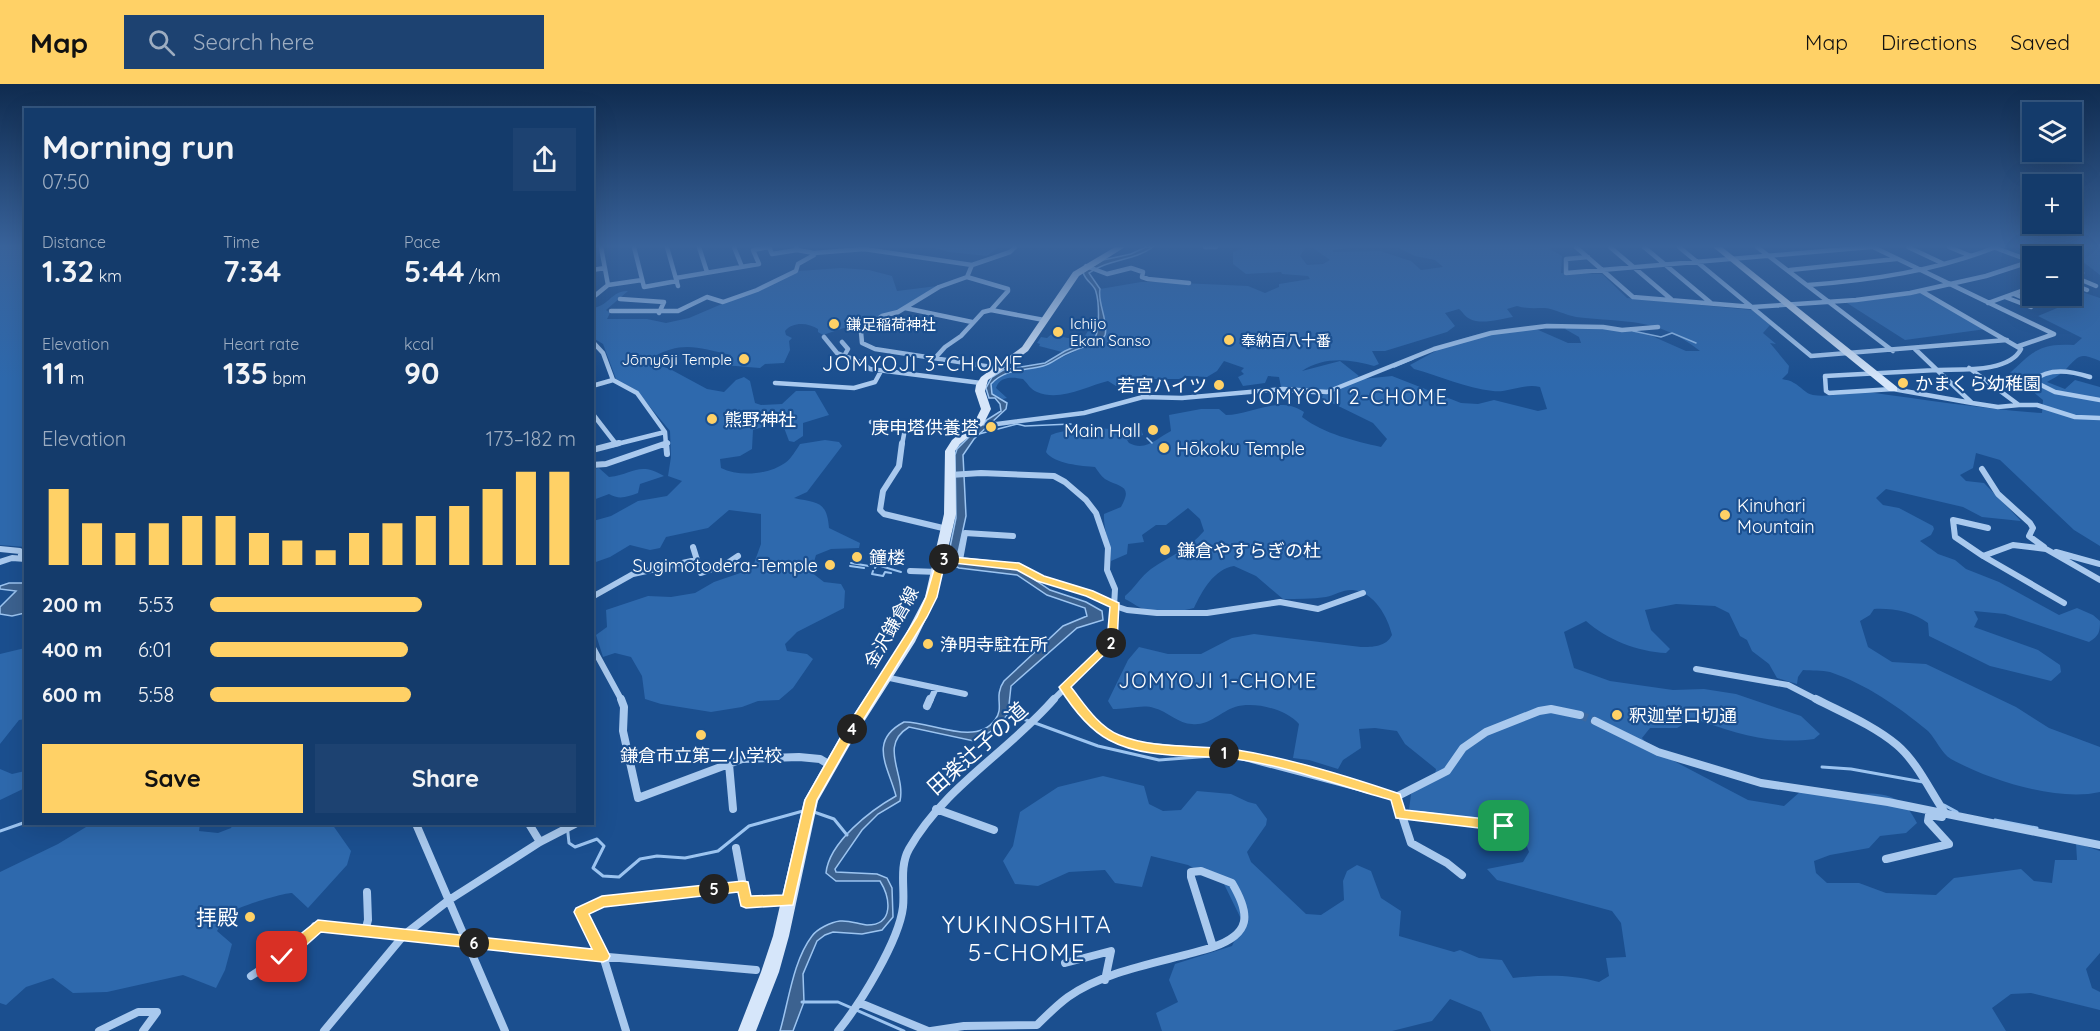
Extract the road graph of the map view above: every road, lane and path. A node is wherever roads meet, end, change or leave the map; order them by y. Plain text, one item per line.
1 (754, 291) edge
2 (932, 291) edge
3 (1008, 291) edge
4 (1063, 291) edge
5 (1627, 291) edge
6 (1662, 291) edge
7 (1699, 291) edge
8 (1734, 291) edge
9 (1773, 291) edge
10 (1816, 291) edge
11 (1920, 291) edge
12 (1922, 291) edge
13 (1964, 291) edge
14 (2018, 291) edge
15 (2013, 293) junction
16 (2005, 296) junction
17 (2022, 297) edge
18 (620, 299) dead end
19 (1671, 300) junction
20 (1830, 302) junction
21 (1712, 303) junction
22 (1988, 303) junction
23 (1790, 305) junction
24 (1753, 307) junction
25 (905, 308) junction
26 (2031, 308) dead end
27 (991, 310) junction
28 (611, 311) dead end
29 (659, 313) junction
30 (1044, 320) junction
31 (972, 322) junction
32 (1658, 327) dead end
33 (824, 337) dead end
34 (2008, 340) junction
35 (594, 342) edge
36 (842, 342) dead end
37 (600, 345) junction
38 (594, 346) edge
39 (2019, 346) junction
40 (1916, 350) junction
41 (1893, 351) junction
42 (1850, 354) junction
43 (844, 356) junction
44 (936, 357) junction
45 (998, 368) junction
46 (1969, 368) junction
47 (1937, 370) junction
48 (881, 371) junction
49 (1873, 373) junction
50 (2090, 377) dead end
51 (613, 380) junction
52 (776, 382) dead end
53 (981, 383) junction
54 (594, 385) edge
55 (1893, 389) junction
56 (2100, 400) edge
57 (1972, 403) junction
58 (2019, 405) junction
59 (594, 416) edge
60 (2100, 418) edge
61 (871, 422) dead end
62 (980, 423) junction
63 (666, 432) junction
64 (616, 444) junction
65 (668, 444) junction
66 (594, 450) edge
67 (666, 454) dead end
68 (594, 465) edge
69 (1982, 469) dead end
70 (952, 475) junction
71 (1988, 528) dead end
72 (948, 529) junction
73 (1012, 536) dead end
74 (693, 547) dead end
75 (0, 549) edge
76 (2046, 549) junction
77 (22, 556) edge
78 (738, 556) dead end
79 (1983, 556) junction
80 (943, 559) junction
81 (696, 560) junction
82 (960, 560) junction
83 (0, 562) edge
84 (2100, 564) edge
85 (910, 571) dead end
86 (938, 572) junction
87 (2100, 580) edge
88 (1363, 593) dead end
89 (594, 596) edge
90 (2064, 603) dead end
91 (1115, 606) junction
92 (594, 650) edge
93 (1696, 669) dead end
94 (884, 677) junction
95 (1064, 687) junction
96 (936, 688) junction
97 (965, 693) dead end
98 (927, 706) dead end
99 (1580, 715) tunnel mouth
100 (1595, 721) tunnel mouth
101 (729, 764) junction
102 (830, 765) junction
103 (1396, 797) junction
104 (733, 808) dead end
105 (936, 809) junction
106 (1942, 813) junction
107 (1401, 815) junction
108 (416, 825) edge
109 (530, 825) edge
110 (573, 825) edge
111 (1504, 826) dead end
112 (994, 830) dead end
113 (540, 842) junction
114 (2100, 845) edge
115 (736, 848) dead end
116 (1886, 859) dead end
117 (1462, 875) dead end
118 (743, 886) junction
119 (367, 892) dead end
120 (449, 900) junction
121 (788, 901) junction
122 (364, 931) junction
123 (404, 935) junction
124 (467, 942) junction
125 (1213, 947) junction
126 (603, 956) junction
127 (1065, 963) dead end
128 (756, 970) dead end
129 (251, 976) dead end
130 (1106, 980) junction
131 (860, 1003) junction
132 (1039, 1028) edge
133 (502, 1029) edge
134 (842, 1030) edge
135 (99, 1031) edge
136 (143, 1031) edge
137 (324, 1031) edge
138 (626, 1031) edge
139 (747, 1031) edge
140 (930, 1031) edge

1 - 29 street
2 - 25 street
3 - 27 street
4 - 30 main road
5 - 19 street
6 - 19 street
7 - 21 street
8 - 24 street
9 - 23 main road
10 - 20 street
11 - 20 street
12 - 34 street
13 - 22 street
14 - 15 street
15 - 16 street
15 - 17 street
16 - 22 street
16 - 26 street
18 - 29 street
19 - 21 street
20 - 23 street
20 - 41 street
21 - 24 street
22 - 39 street
23 - 24 street
23 - 42 main road
24 - 42 street
25 - 31 street
25 - 44 street
27 - 30 street
27 - 31 street
28 - 29 street
30 - 45 main road
31 - 44 street
32 - 62 street
33 - 43 street
34 - 39 street
34 - 40 street
35 - 37 street
36 - 43 street
37 - 38 street
37 - 51 street
39 - 46 street
40 - 41 street
40 - 47 street
41 - 42 street
42 - 49 main road
43 - 48 street
44 - 45 street
45 - 53 main road
46 - 47 street
46 - 58 street
47 - 49 street
47 - 57 street
48 - 52 street
48 - 53 street
49 - 55 main road
49 - 55 street
50 - 56 street
51 - 54 street
51 - 63 street
53 - 62 main road
55 - 57 street
57 - 58 street
58 - 60 street
59 - 64 street
61 - 72 street
62 - 70 main road, 金沢鎌倉線
63 - 64 street
63 - 65 street
64 - 66 street
65 - 67 street
65 - 68 street
69 - 76 street
70 - 72 main road, 金沢鎌倉線
70 - 91 street, 田楽辻子の道
71 - 79 street
72 - 80 main road, 金沢鎌倉線
73 - 82 street
74 - 81 street
75 - 77 street
76 - 79 street
76 - 84 street
76 - 87 street
77 - 83 street
78 - 81 street
79 - 90 street
80 - 82 street
80 - 86 main road, 金沢鎌倉線
81 - 89 street
82 - 91 street
85 - 86 street
86 - 94 main road, 金沢鎌倉線
88 - 91 street
91 - 95 street, 田楽辻子の道
92 - 101 street
93 - 106 street
94 - 96 street
94 - 102 main road, 金沢鎌倉線
95 - 103 street
95 - 105 street, 田楽辻子の道
96 - 97 street
96 - 98 street
99 - 103 street
100 - 106 street
101 - 102 street
101 - 104 street
102 - 121 main road, 金沢鎌倉線
103 - 107 street
105 - 112 street
105 - 131 street, 田楽辻子の道
106 - 114 street
106 - 116 street
107 - 111 street
107 - 117 street
108 - 120 street
109 - 113 street
110 - 113 street
113 - 120 street
115 - 118 street
118 - 121 street
118 - 126 street
119 - 122 street
120 - 123 street
120 - 124 street
121 - 139 main road, 金沢鎌倉線
122 - 123 street
122 - 129 street
123 - 124 street
123 - 137 street
124 - 126 street
124 - 133 street
125 - 125 street
125 - 130 street
126 - 128 street
126 - 138 street
127 - 130 street
130 - 132 street
131 - 134 street, 田楽辻子の道
131 - 140 street
132 - 140 street
135 - 136 street

